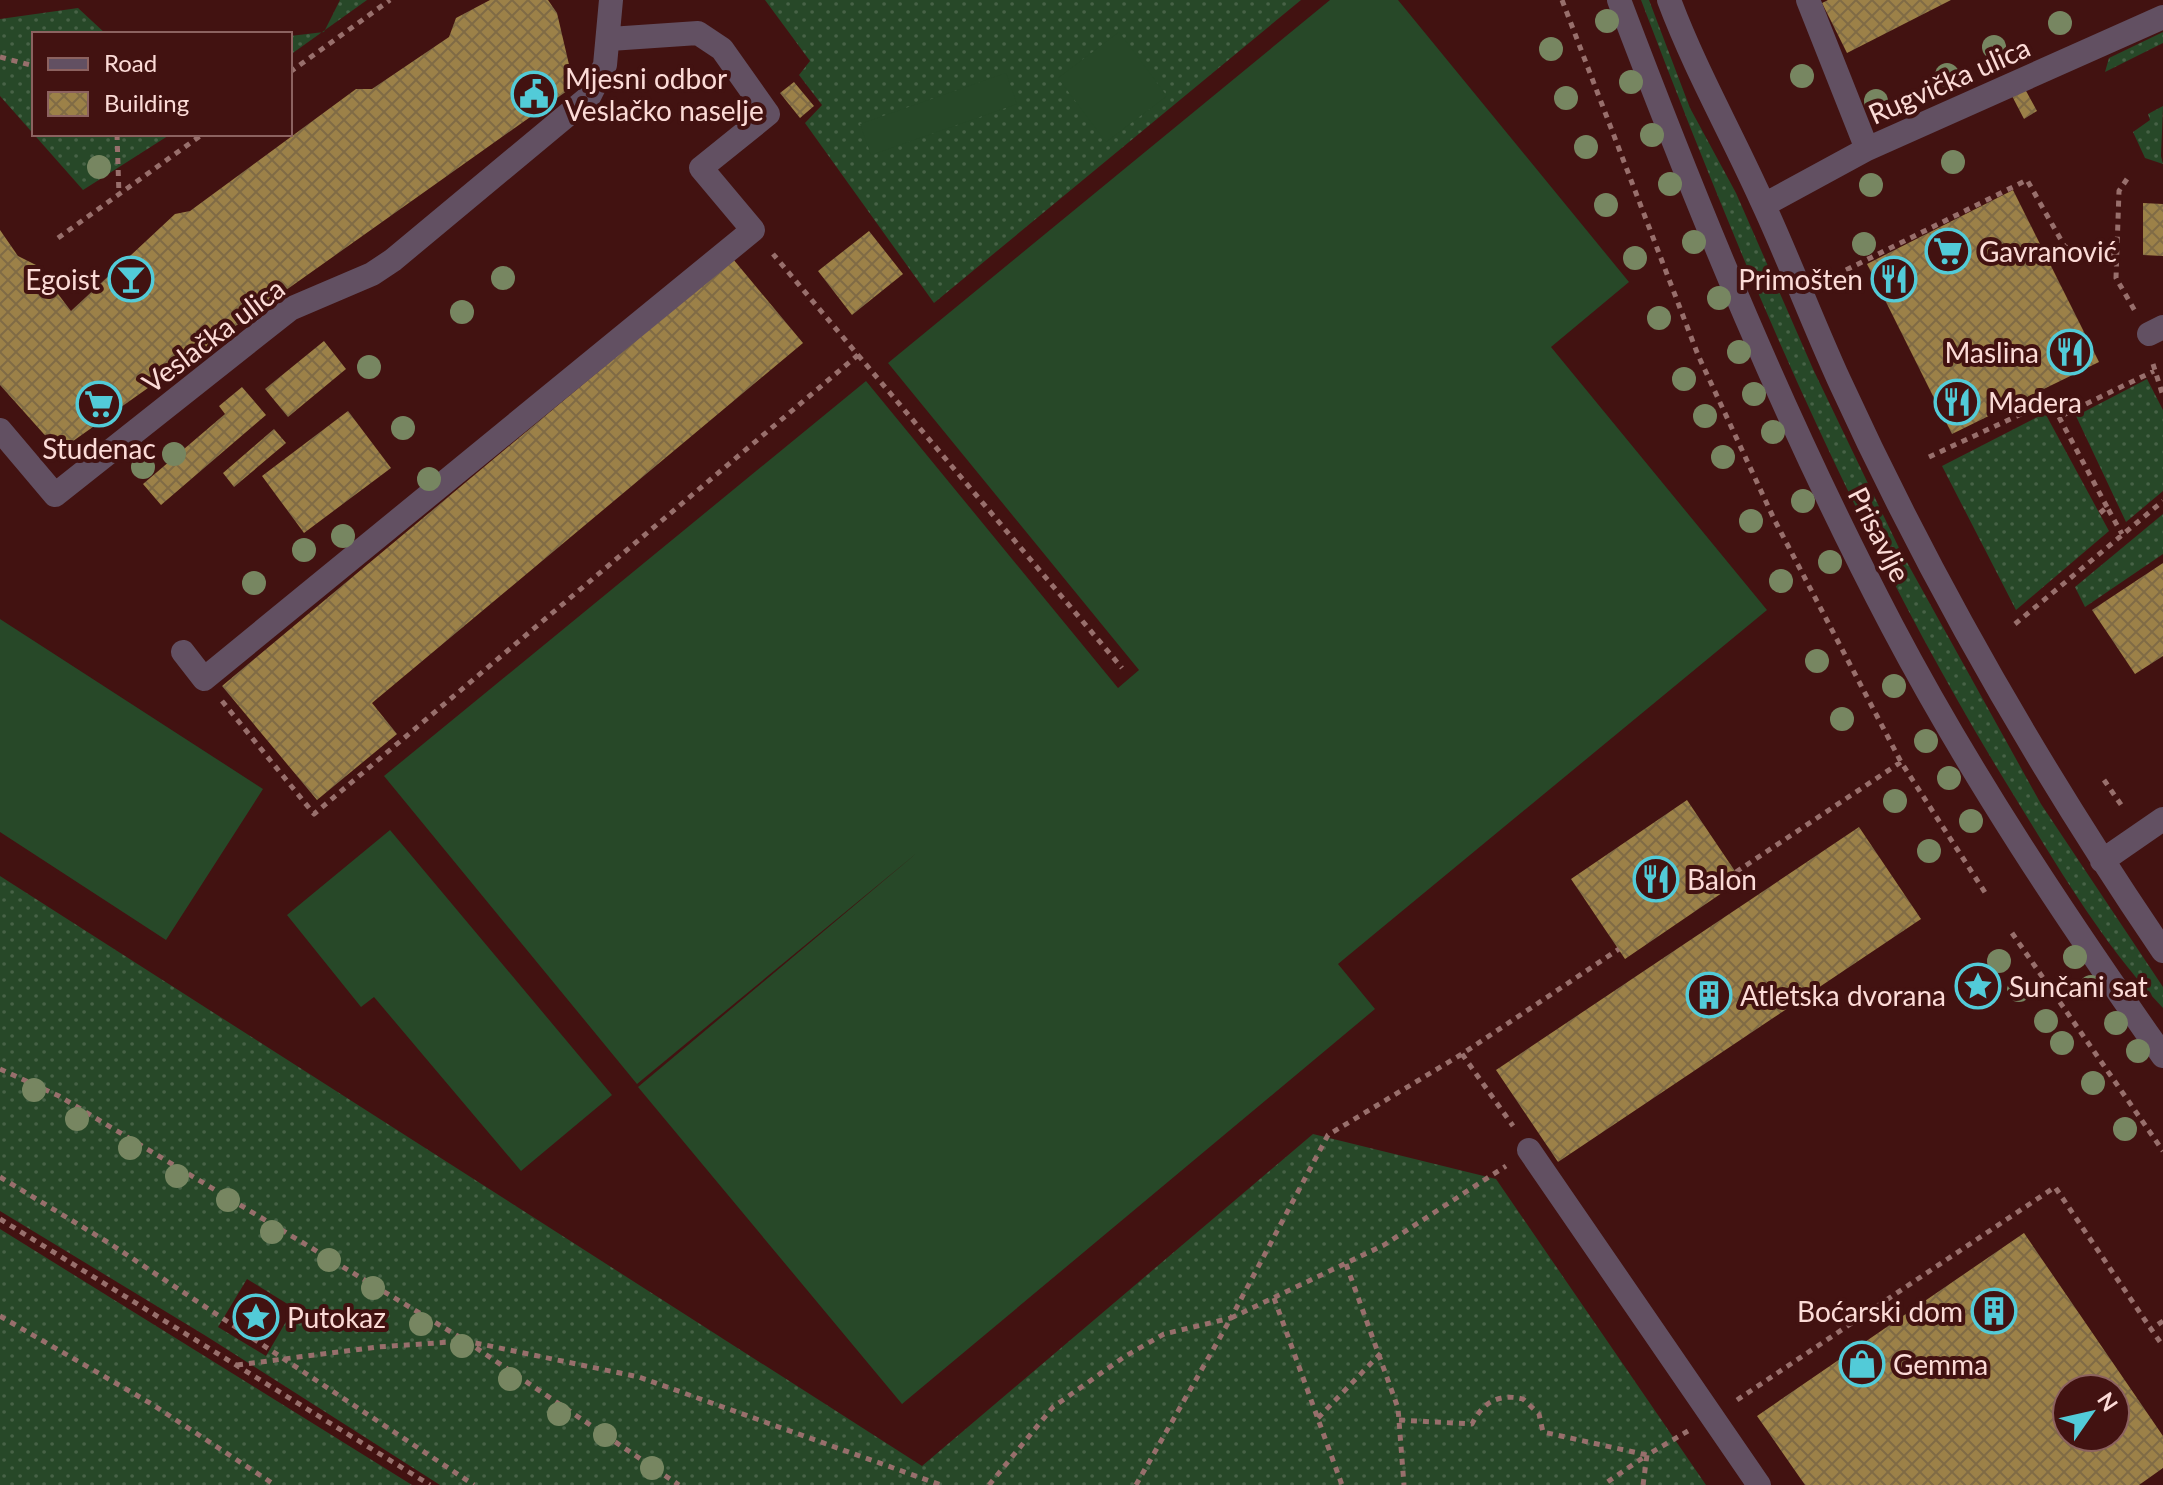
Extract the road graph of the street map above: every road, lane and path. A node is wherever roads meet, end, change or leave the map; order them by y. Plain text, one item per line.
1 (390, 0) edge
2 (611, 0) edge
3 (1562, 0) edge
4 (1619, 0) edge
5 (1669, 0) edge
6 (1808, 0) edge
7 (2163, 17) edge
8 (610, 39) junction
9 (0, 57) edge
10 (32, 65) edge
11 (292, 71) edge
12 (117, 136) edge
13 (200, 136) edge
14 (1867, 149) junction
15 (2127, 179) dead end
16 (119, 195) junction
17 (1764, 205) junction
18 (753, 230) junction
19 (58, 238) dead end
20 (2117, 255) junction
21 (1846, 270) dead end
22 (2156, 331) edge
23 (858, 355) junction
24 (2154, 371) junction
25 (2163, 396) edge
26 (2059, 417) junction
27 (0, 430) edge
28 (1929, 457) dead end
29 (2163, 501) edge
30 (2107, 507) junction
31 (2100, 513) dead end
32 (2122, 534) junction
33 (2015, 624) dead end
34 (183, 652) dead end
35 (1122, 668) dead end
36 (204, 679) junction
37 (1901, 762) junction
38 (2104, 780) dead end
39 (2126, 811) dead end
40 (2163, 819) edge
41 (2102, 861) junction
42 (1736, 872) dead end
43 (1986, 894) dead end
44 (2012, 933) dead end
45 (1619, 949) dead end
46 (2163, 951) edge
47 (1462, 1054) junction
48 (2163, 1056) edge
49 (0, 1069) edge
50 (1529, 1150) junction
51 (2163, 1151) edge
52 (0, 1177) edge
53 (0, 1219) edge
54 (1346, 1264) junction
55 (1274, 1298) junction
56 (0, 1316) edge
57 (1231, 1318) junction
58 (2163, 1321) edge
59 (2151, 1329) junction
60 (466, 1341) junction
61 (2163, 1346) edge
62 (1381, 1353) junction
63 (280, 1360) junction
64 (237, 1365) junction
65 (1713, 1417) junction
66 (1318, 1418) junction
67 (1399, 1420) junction
68 (1647, 1455) junction
69 (275, 1485) edge
70 (430, 1485) edge
71 (474, 1485) edge
72 (679, 1485) edge
73 (941, 1485) edge
74 (989, 1485) edge
75 (1136, 1485) edge
76 (1342, 1485) edge
77 (1404, 1485) edge
78 (1603, 1485) edge
79 (1643, 1485) edge
80 (1759, 1485) edge

1 - 11 path
2 - 8 street, Veslačka ulica
3 - 37 path
4 - 48 street, Prisavlje
5 - 17 street, Prisavlje
6 - 14 street
7 - 14 street, Rugvička ulica
8 - 18 street
8 - 27 street, Veslačka ulica
9 - 10 path
12 - 16 path
13 - 16 path
14 - 17 street, Rugvička ulica
15 - 20 path
16 - 19 path
17 - 41 street, Prisavlje
18 - 23 path
18 - 36 street
20 - 21 path
20 - 22 path
22 - 24 path
23 - 35 path
23 - 36 path
24 - 25 path
24 - 26 path
26 - 28 path
26 - 30 path
29 - 32 path
30 - 31 path
30 - 32 path
32 - 33 path
34 - 36 street
37 - 42 path
37 - 43 path
38 - 39 path
40 - 41 street
41 - 46 street, Prisavlje
44 - 51 path
45 - 47 path
47 - 50 path
47 - 57 path
49 - 60 path
50 - 54 path
50 - 65 street
52 - 63 path
53 - 64 path
54 - 55 path
54 - 62 path
55 - 57 path
55 - 66 path
56 - 69 path
57 - 74 path
57 - 75 path
58 - 59 path
59 - 61 path
59 - 65 path
60 - 63 path
60 - 72 path
60 - 73 path
62 - 66 path
62 - 67 path
63 - 64 path
63 - 71 path
64 - 70 path
65 - 68 path
65 - 80 street
66 - 76 path
67 - 68 path
67 - 77 path
68 - 78 path
68 - 79 path

